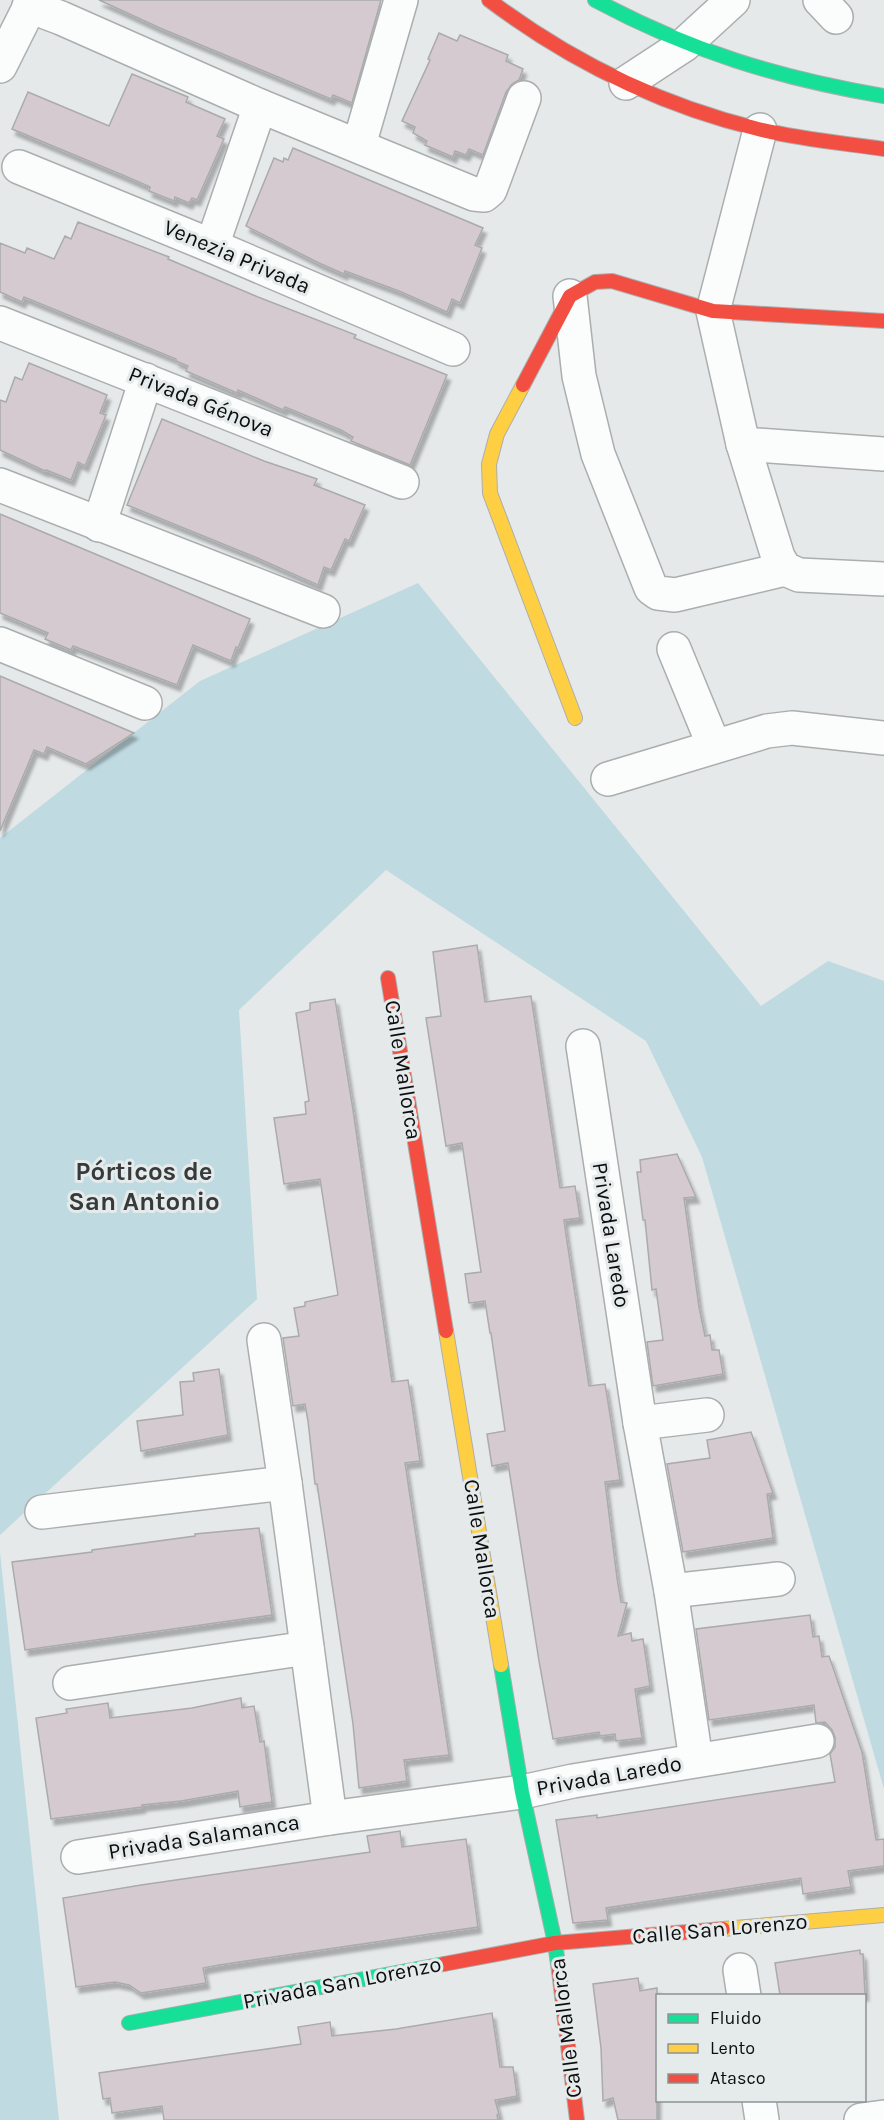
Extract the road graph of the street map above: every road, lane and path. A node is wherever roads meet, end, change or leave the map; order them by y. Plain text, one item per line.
1 (401, 0) edge
2 (489, 0) edge
3 (595, 0) edge
4 (733, 0) edge
5 (31, 3) edge
6 (684, 45) junction
7 (0, 66) edge
8 (626, 83) junction
9 (884, 96) edge
10 (524, 98) dead end
11 (260, 106) junction
12 (760, 129) junction
13 (359, 146) junction
14 (884, 148) edge
15 (19, 167) dead end
16 (213, 246) junction
17 (570, 296) junction
18 (713, 311) junction
19 (884, 321) edge
20 (0, 324) edge
21 (453, 349) dead end
22 (146, 380) junction
23 (743, 444) junction
24 (884, 454) edge
25 (402, 482) dead end
26 (0, 485) edge
27 (99, 525) junction
28 (785, 569) junction
29 (884, 579) edge
30 (323, 611) dead end
31 (0, 644) edge
32 (674, 649) dead end
33 (145, 703) dead end
34 (575, 718) dead end
35 (884, 738) edge
36 (714, 746) junction
37 (608, 779) dead end
38 (388, 978) dead end
39 (582, 1046) dead end
40 (264, 1340) dead end
41 (708, 1415) dead end
42 (640, 1423) junction
43 (285, 1483) junction
44 (42, 1512) dead end
45 (778, 1579) dead end
46 (671, 1591) junction
47 (308, 1648) junction
48 (70, 1683) dead end
49 (817, 1741) dead end
50 (696, 1760) junction
51 (522, 1792) junction
52 (330, 1818) junction
53 (78, 1857) dead end
54 (884, 1915) edge
55 (555, 1943) junction
56 (129, 2023) dead end
57 (759, 2102) edge
58 (884, 2117) edge
59 (577, 2120) edge
60 (762, 2120) edge
61 (861, 2120) edge

1 - 13 street
2 - 8 street
3 - 6 street
4 - 6 street
5 - 7 street
5 - 11 street
6 - 8 street
6 - 9 street
8 - 12 street
10 - 13 street
11 - 13 street
11 - 16 street
12 - 14 street
12 - 18 street
15 - 16 street, Venezia Privada
16 - 21 street, Venezia Privada
17 - 18 street
17 - 28 street
17 - 34 street
18 - 19 street
18 - 23 street
20 - 22 street, Privada Génova
22 - 25 street, Privada Génova
22 - 27 street
23 - 24 street
23 - 28 street
26 - 27 street
27 - 30 street
28 - 29 street
31 - 33 street
32 - 36 street
35 - 36 street
36 - 37 street
38 - 51 street, Calle Mallorca
39 - 42 street, Privada Laredo
40 - 43 street, Privada Salamanca
41 - 42 street
42 - 46 street, Privada Laredo
43 - 44 street
43 - 47 street, Privada Salamanca
45 - 46 street
46 - 50 street, Privada Laredo
47 - 48 street
47 - 52 street, Privada Salamanca
49 - 50 street, Privada Laredo
50 - 51 street, Privada Laredo
51 - 52 street, Privada Salamanca
51 - 55 street, Calle Mallorca
52 - 53 street, Privada Salamanca
54 - 55 street, Calle San Lorenzo
55 - 56 street, Privada San Lorenzo
55 - 59 street, Calle Mallorca
57 - 60 street
58 - 61 street

